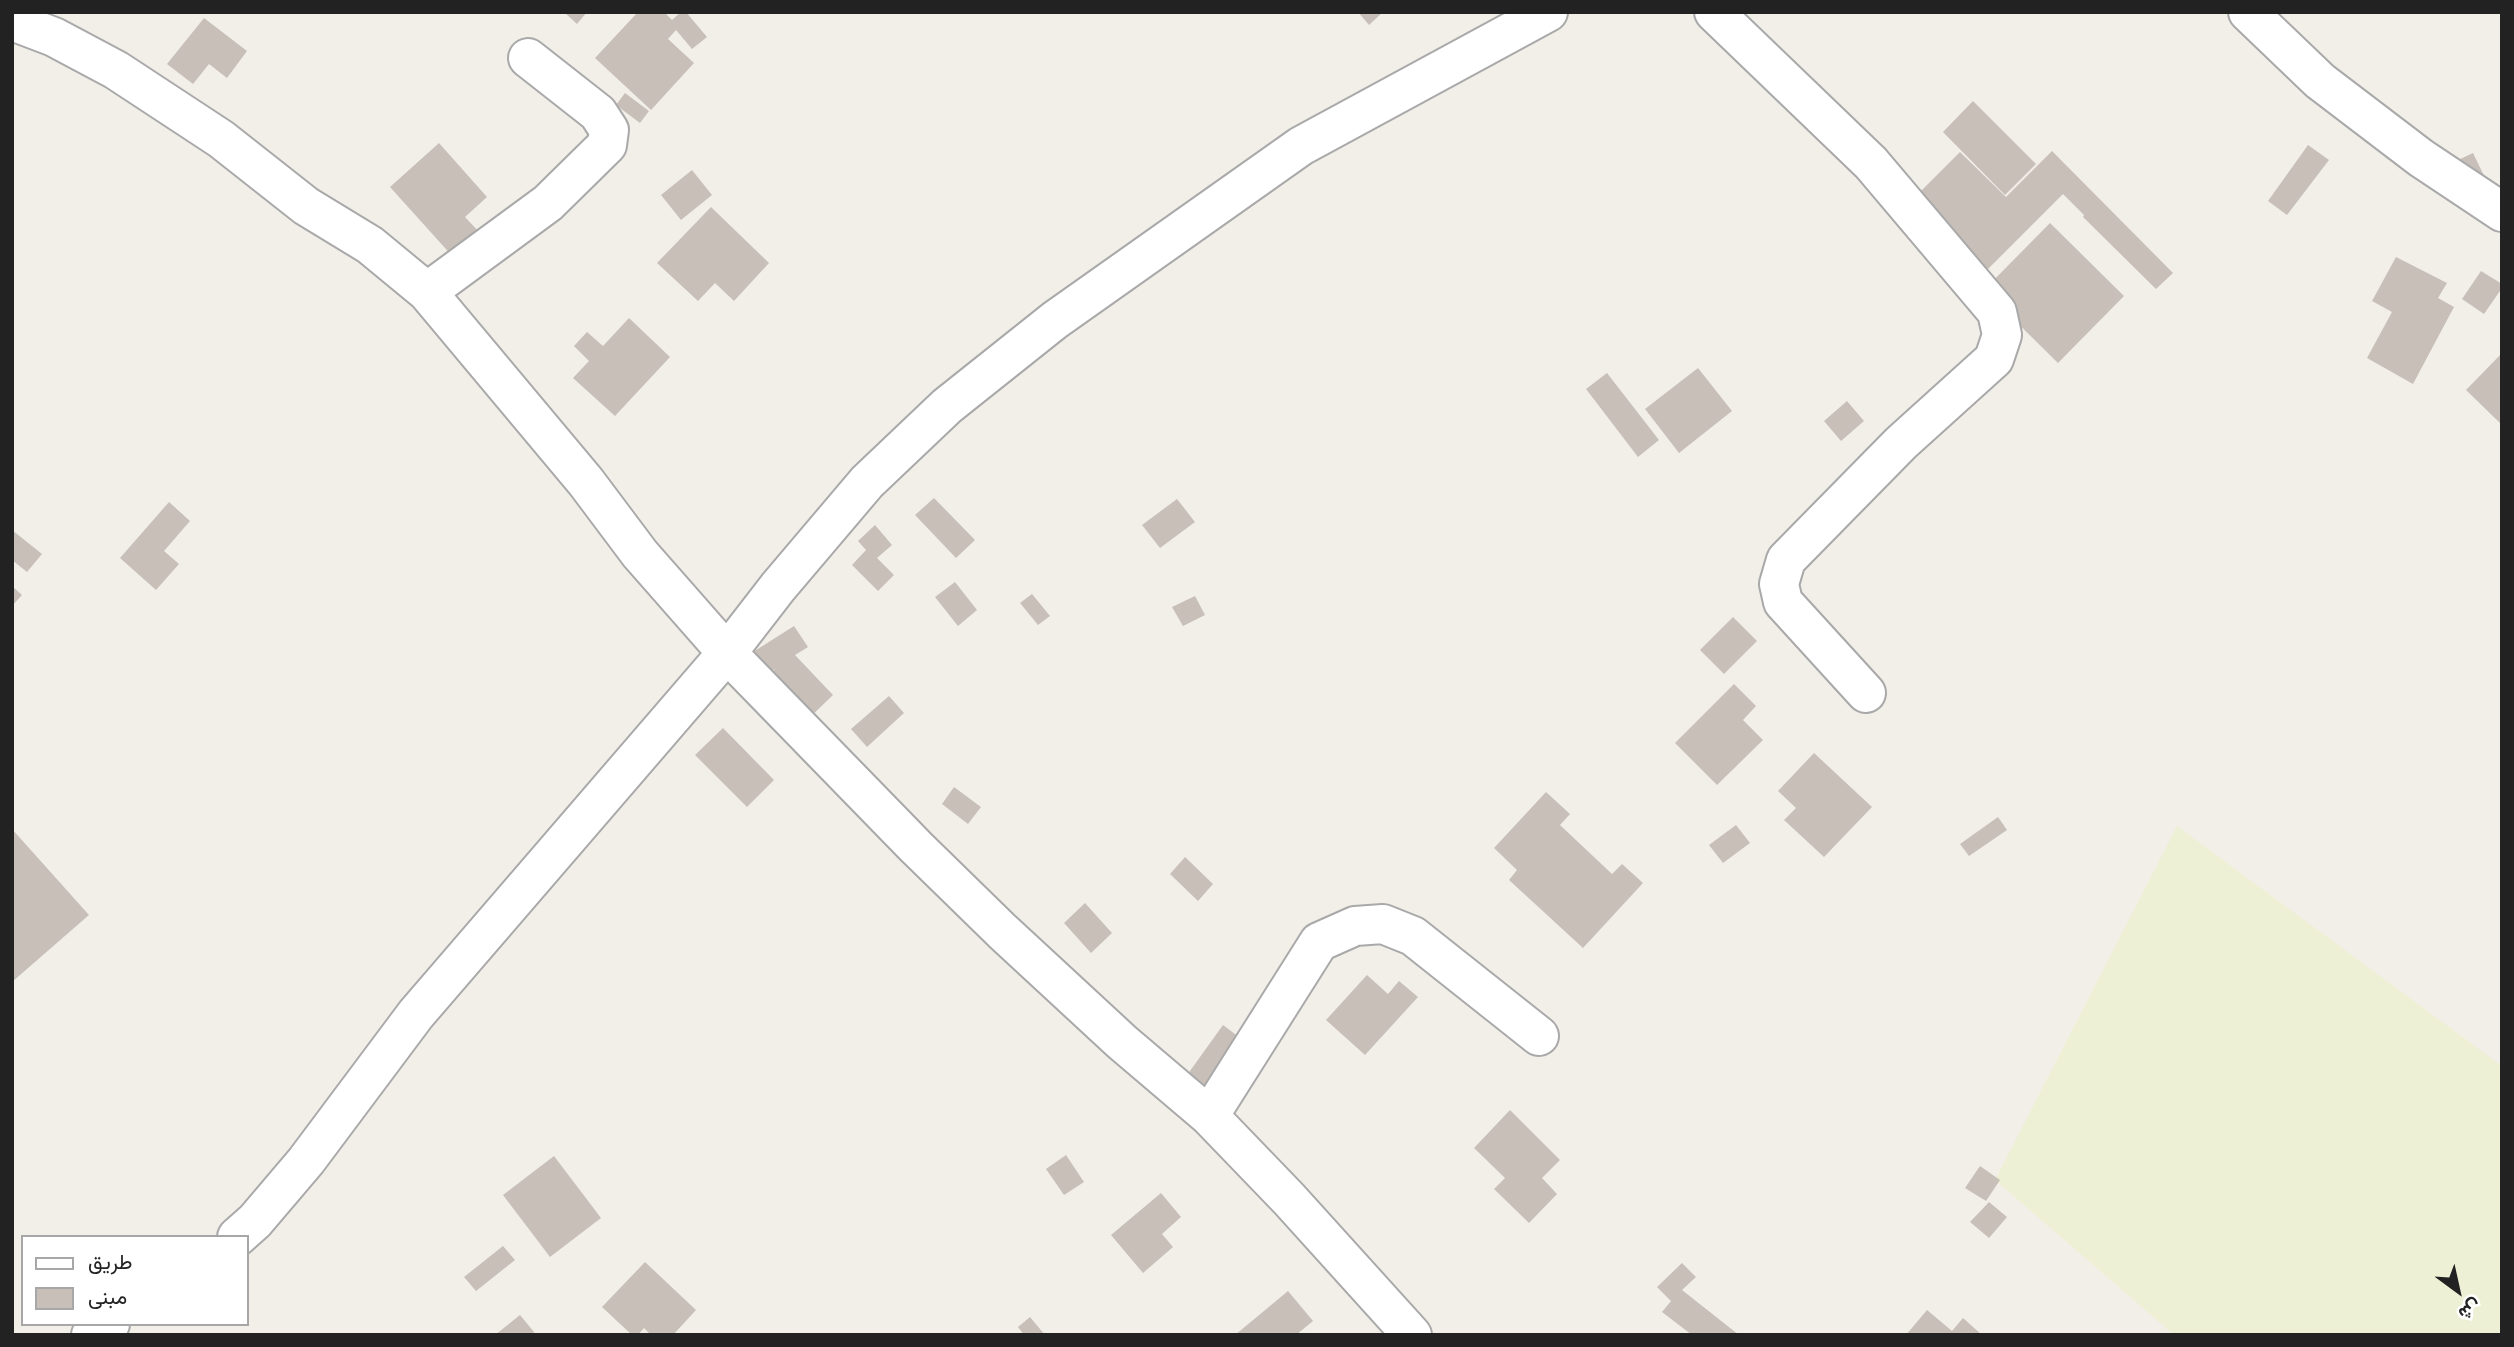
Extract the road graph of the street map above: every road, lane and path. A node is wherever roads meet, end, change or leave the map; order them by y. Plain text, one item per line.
1 (1548, 12) edge
2 (1714, 12) edge
3 (2248, 12) edge
4 (12, 21) edge
5 (528, 58) dead end
6 (2502, 212) edge
7 (427, 292) junction
8 (727, 653) junction
9 (1866, 693) dead end
10 (1539, 1036) dead end
11 (1209, 1116) junction
12 (239, 1235) edge
13 (107, 1326) edge
14 (91, 1335) edge
15 (1412, 1335) edge

1 - 8 street
2 - 9 street
3 - 6 street
4 - 7 street
5 - 7 street
7 - 8 street
8 - 11 street
8 - 12 street
10 - 11 street
11 - 15 street
13 - 14 street

